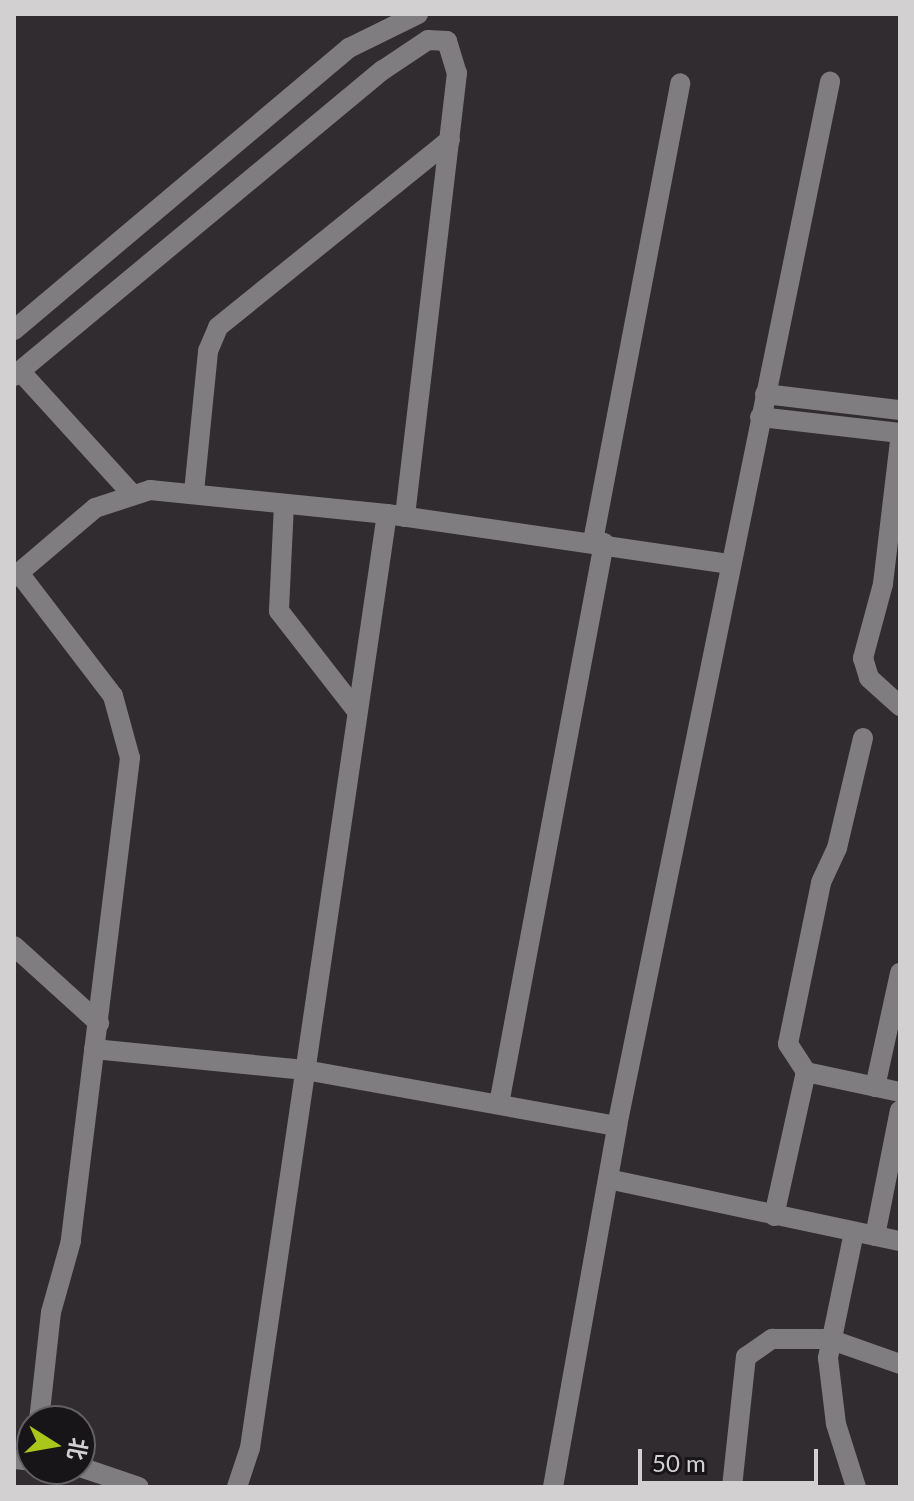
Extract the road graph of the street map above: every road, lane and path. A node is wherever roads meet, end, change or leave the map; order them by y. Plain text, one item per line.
1 (418, 14) edge
2 (830, 82) dead end
3 (680, 83) dead end
4 (450, 140) junction
5 (14, 330) edge
6 (17, 374) edge
7 (765, 394) junction
8 (900, 410) edge
9 (760, 417) junction
10 (900, 433) edge
11 (900, 441) edge
12 (130, 492) junction
13 (194, 492) junction
14 (284, 504) junction
15 (396, 515) junction
16 (599, 542) junction
17 (728, 564) junction
18 (16, 575) edge
19 (900, 706) edge
20 (356, 710) junction
21 (863, 738) dead end
22 (14, 946) edge
23 (900, 973) edge
24 (99, 1023) junction
25 (94, 1049) junction
26 (305, 1070) junction
27 (806, 1072) junction
28 (875, 1087) junction
29 (900, 1092) edge
30 (499, 1104) junction
31 (900, 1110) edge
32 (617, 1126) junction
33 (606, 1186) junction
34 (774, 1216) junction
35 (864, 1234) junction
36 (900, 1241) edge
37 (829, 1339) junction
38 (900, 1364) edge
39 (41, 1405) edge
40 (96, 1472) edge
41 (139, 1487) edge
42 (237, 1487) edge
43 (553, 1487) edge
44 (732, 1487) edge
45 (856, 1487) edge

1 - 5 street
2 - 7 street
3 - 16 street
4 - 6 street
4 - 13 street
4 - 15 street
6 - 12 street
7 - 8 street
7 - 9 street
9 - 10 street
9 - 17 street
11 - 19 street
12 - 13 street
12 - 18 street
13 - 14 street
14 - 15 street
14 - 20 street
15 - 16 street
15 - 20 street
16 - 17 street
16 - 30 street
17 - 32 street
18 - 24 street
20 - 26 street
21 - 27 street
22 - 24 street
23 - 28 street
24 - 25 street
25 - 26 street
25 - 39 street
26 - 30 street
26 - 42 street
27 - 28 street
27 - 34 street
28 - 29 street
30 - 32 street
31 - 35 street
32 - 33 street
33 - 34 street
33 - 43 street
34 - 35 street
35 - 36 street
35 - 37 street
37 - 38 street
37 - 44 street
37 - 45 street
40 - 41 street

